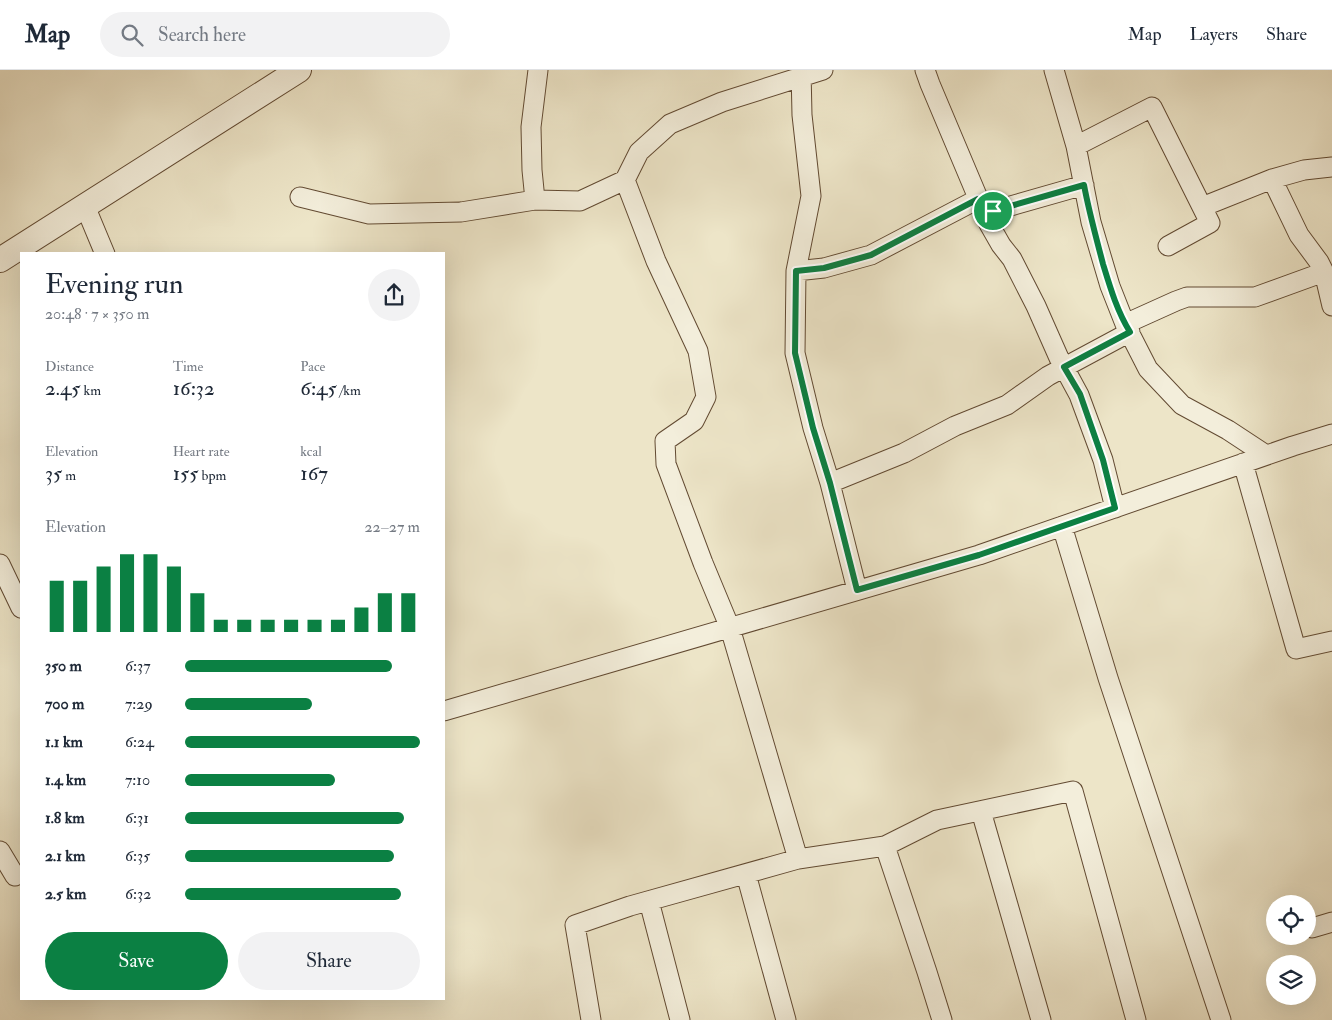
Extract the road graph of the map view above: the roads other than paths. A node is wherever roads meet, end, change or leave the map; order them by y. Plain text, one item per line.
1 (299, 70) edge
2 (538, 70) edge
3 (823, 70) edge
4 (925, 70) edge
5 (1054, 70) edge
6 (802, 74) edge
7 (1076, 146) junction
8 (1332, 167) edge
9 (1272, 179) junction
10 (624, 180) junction
11 (1084, 185) junction
12 (300, 197) dead end
13 (978, 199) junction
14 (535, 200) junction
15 (85, 206) junction
16 (1202, 207) junction
17 (1168, 246) dead end
18 (104, 252) edge
19 (0, 260) edge
20 (796, 271) junction
21 (1324, 272) junction
22 (1332, 306) edge
23 (1128, 328) junction
24 (1064, 367) junction
25 (1332, 434) edge
26 (1266, 455) junction
27 (1243, 463) junction
28 (830, 483) junction
29 (1115, 508) junction
30 (1062, 526) junction
31 (0, 564) edge
32 (857, 590) junction
33 (20, 606) edge
34 (730, 628) junction
35 (1332, 641) edge
36 (445, 711) edge
37 (981, 811) junction
38 (885, 846) junction
39 (0, 851) edge
40 (798, 859) junction
41 (746, 874) junction
42 (12, 877) edge
43 (649, 901) junction
44 (1332, 922) edge
45 (1316, 927) edge
46 (591, 1020) edge
47 (680, 1020) edge
48 (786, 1020) edge
49 (942, 1020) edge
50 (1040, 1020) edge
51 (1136, 1020) edge
52 (1221, 1020) edge

1 - 15 street
2 - 14 street
3 - 6 street
4 - 13 street
5 - 7 street
6 - 10 street
6 - 20 street
7 - 11 street
7 - 16 street
8 - 9 street
9 - 16 street
9 - 21 street
10 - 14 street
10 - 34 street
11 - 13 street
11 - 23 street
12 - 14 street
13 - 20 street
13 - 24 street
15 - 18 street
15 - 19 street
16 - 17 street
20 - 28 street
21 - 22 street
21 - 23 street
23 - 24 street
23 - 26 street
24 - 28 street
24 - 29 street
25 - 26 street
26 - 27 street
27 - 29 street
27 - 35 street
28 - 32 street
29 - 30 street
30 - 32 street
30 - 52 street
31 - 33 street
32 - 34 street
34 - 36 street
34 - 40 street
37 - 38 street
37 - 50 street
37 - 51 street
38 - 40 street
38 - 49 street
39 - 42 street
40 - 41 street
41 - 43 street
41 - 48 street
43 - 46 street
43 - 47 street
44 - 45 street

